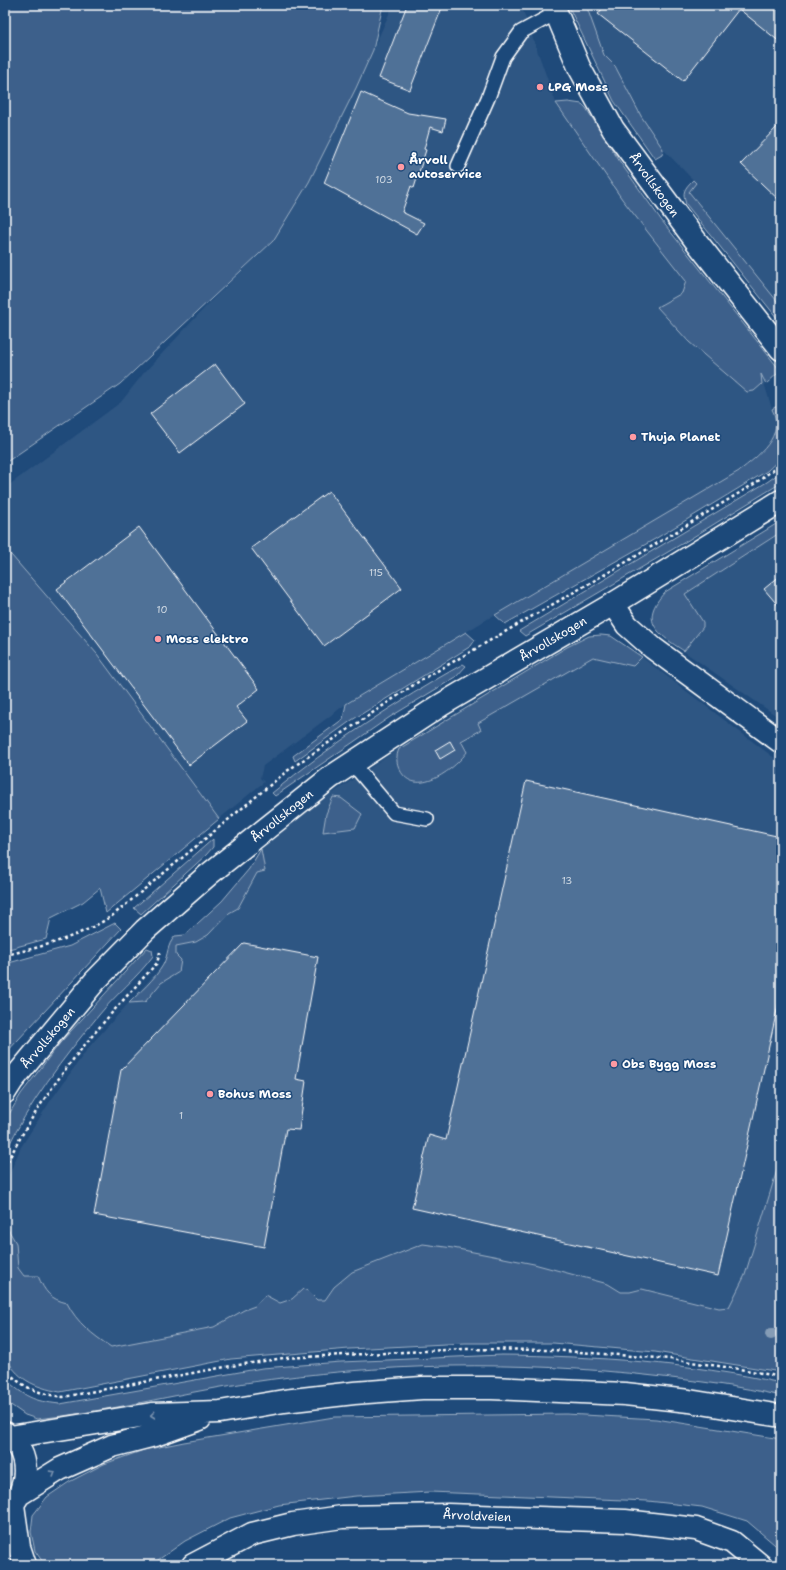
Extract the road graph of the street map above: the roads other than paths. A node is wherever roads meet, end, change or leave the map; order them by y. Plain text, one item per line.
1 (555, 9) edge
2 (458, 166) dead end
3 (781, 349) edge
4 (781, 501) edge
5 (613, 604) junction
6 (781, 742) edge
7 (352, 763) junction
8 (427, 820) dead end
9 (5, 1092) edge
10 (220, 1412) junction
11 (781, 1416) edge
12 (8, 1434) edge
13 (13, 1504) edge
14 (25, 1565) edge
15 (193, 1565) edge
16 (760, 1565) edge

1 - 2 lane
1 - 3 street, Årvollskogen
4 - 5 street, Årvollskogen
5 - 6 street
5 - 7 street, Årvollskogen
7 - 8 lane
7 - 9 street, Årvollskogen
10 - 11 street
10 -> 12 street
13 -> 10 street
12 - 13 street
13 - 14 street
15 - 16 street, Årvoldveien

